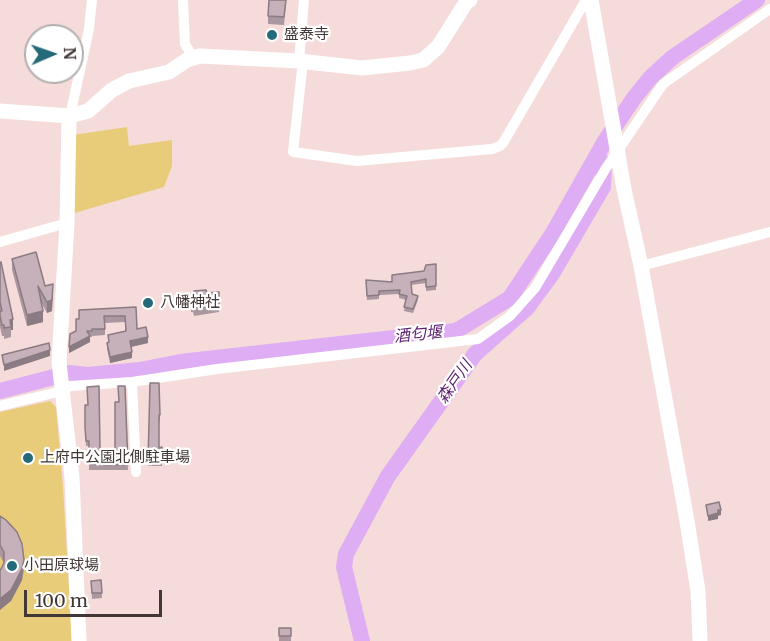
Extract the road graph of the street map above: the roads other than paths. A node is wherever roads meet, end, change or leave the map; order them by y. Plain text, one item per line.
1 (92, 0) edge
2 (183, 0) edge
3 (304, 0) edge
4 (470, 0) edge
5 (589, 0) edge
6 (770, 9) edge
7 (193, 57) junction
8 (301, 61) junction
9 (0, 111) edge
10 (70, 116) junction
11 (618, 152) junction
12 (67, 223) junction
13 (770, 232) edge
14 (0, 242) edge
15 (641, 266) junction
16 (132, 382) junction
17 (62, 391) junction
18 (0, 406) edge
19 (135, 472) dead end
20 (79, 641) edge
21 (700, 641) edge

1 - 10 street
2 - 7 street
3 - 8 street
4 - 8 street
5 - 8 street
5 - 11 street
6 - 11 street
7 - 8 street
7 - 10 street
9 - 10 street
10 - 12 street
11 - 15 street
11 - 16 street
12 - 14 street
12 - 17 street
13 - 15 street
15 - 21 street
16 - 17 street
16 - 19 street
17 - 18 street
17 - 20 street

